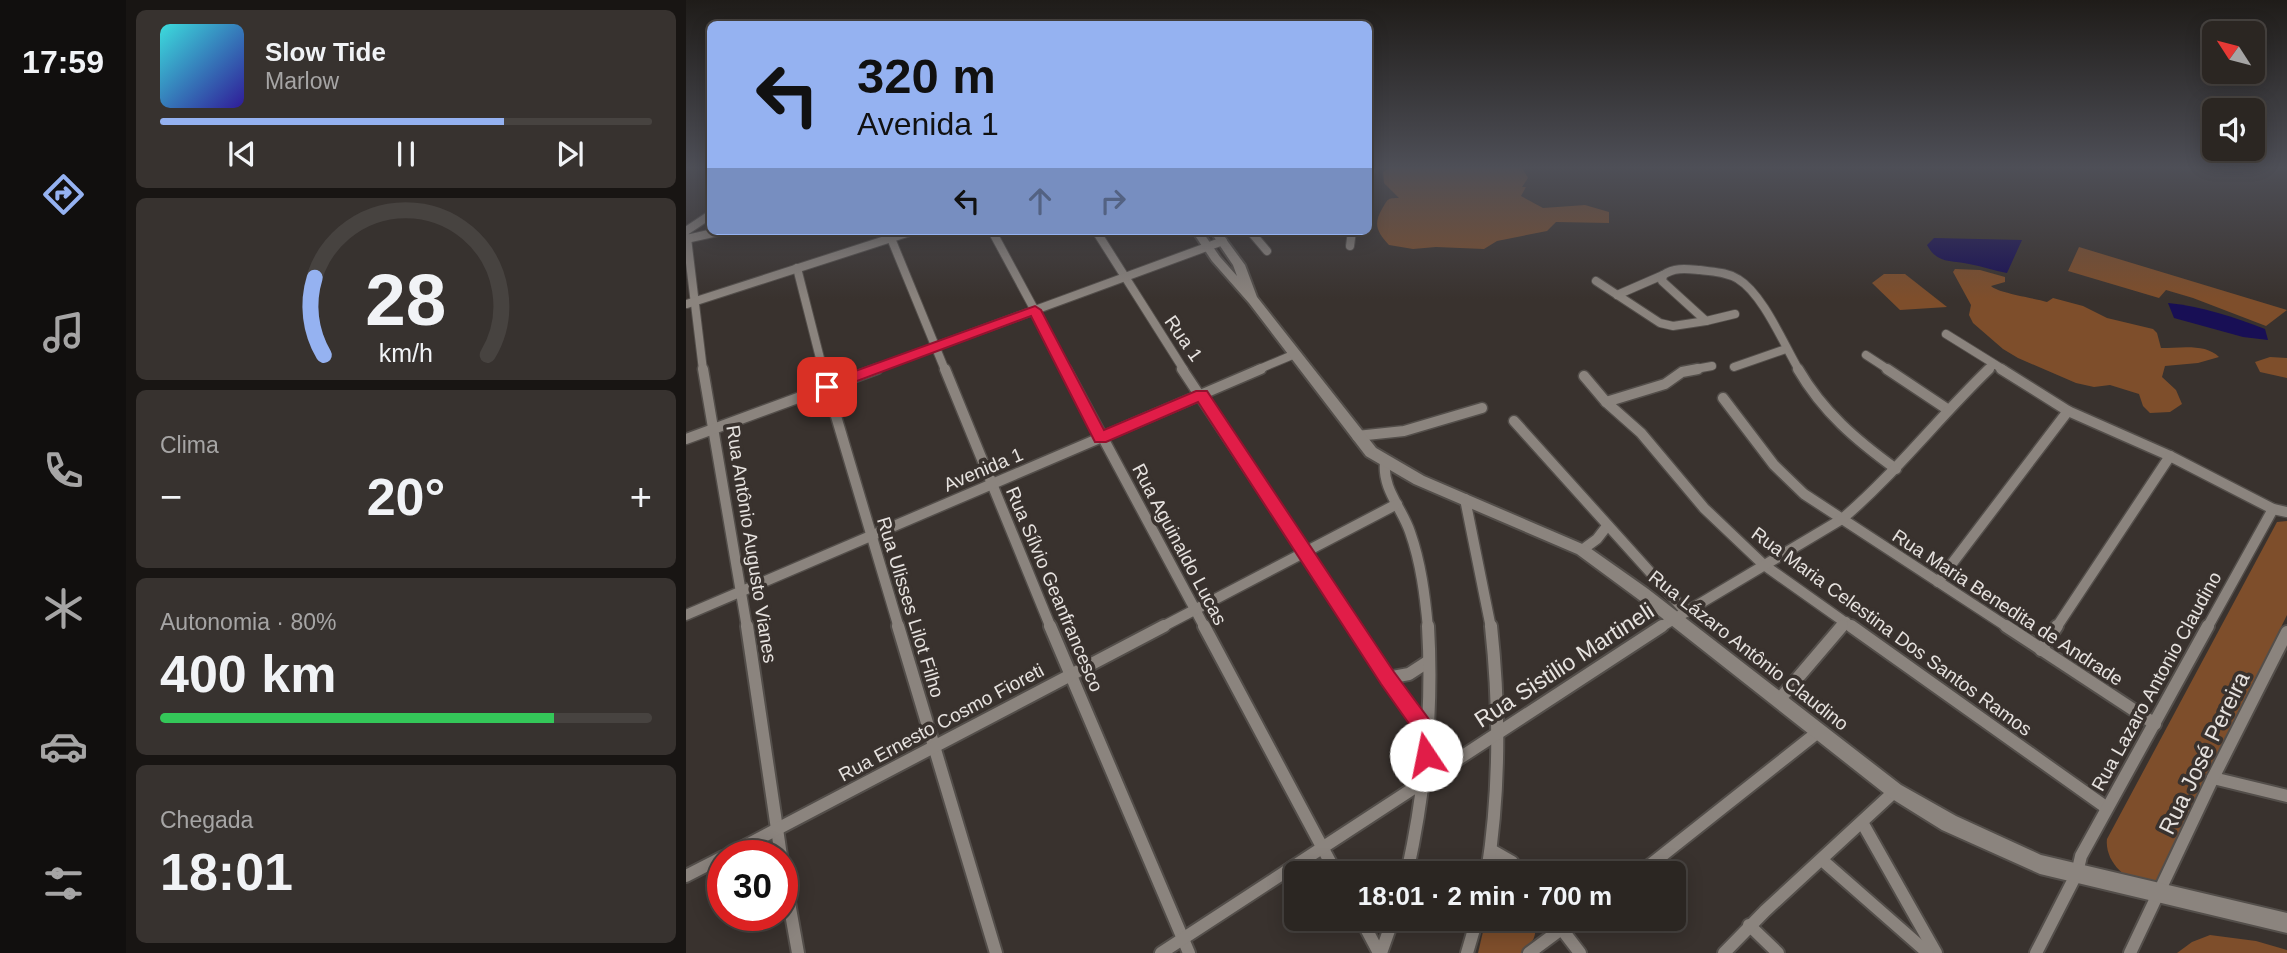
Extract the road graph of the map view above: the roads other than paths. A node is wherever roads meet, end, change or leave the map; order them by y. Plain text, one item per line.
1 (707, 217) edge
2 (686, 231) edge
3 (707, 234) edge
4 (889, 235) edge
5 (994, 235) edge
6 (1098, 235) edge
7 (1200, 235) edge
8 (1253, 235) edge
9 (1351, 235) edge
10 (1219, 236) edge
11 (686, 238) edge
12 (1208, 246) junction
13 (1350, 246) dead end
14 (1267, 251) dead end
15 (797, 268) junction
16 (1662, 275) junction
17 (1124, 277) junction
18 (1596, 281) dead end
19 (1617, 295) junction
20 (1253, 300) junction
21 (689, 303) edge
22 (1035, 310) junction
23 (1735, 314) dead end
24 (1706, 321) junction
25 (1946, 334) dead end
26 (935, 346) junction
27 (1786, 349) junction
28 (1295, 354) junction
29 (1866, 355) dead end
30 (1993, 365) junction
31 (1712, 366) dead end
32 (1734, 367) dead end
33 (1584, 376) dead end
34 (827, 387) junction
35 (1201, 394) junction
36 (1723, 398) dead end
37 (1606, 402) junction
38 (1482, 408) dead end
39 (1947, 409) junction
40 (2068, 411) junction
41 (1514, 421) dead end
42 (714, 429) junction
43 (1357, 436) junction
44 (1101, 438) junction
45 (686, 439) edge
46 (2170, 456) junction
47 (1385, 463) junction
48 (1896, 469) junction
49 (991, 484) junction
50 (1465, 499) junction
51 (1397, 505) junction
52 (2273, 509) junction
53 (2287, 512) edge
54 (1842, 519) junction
55 (1607, 526) junction
56 (871, 536) junction
57 (1582, 550) junction
58 (1305, 553) junction
59 (1764, 565) junction
60 (1938, 582) junction
61 (741, 592) junction
62 (1194, 610) junction
63 (686, 615) edge
64 (1680, 616) junction
65 (1846, 622) junction
66 (2287, 632) edge
67 (2041, 650) junction
68 (1429, 661) junction
69 (1071, 675) junction
70 (1387, 678) junction
71 (1778, 701) junction
72 (2155, 724) junction
73 (1499, 731) junction
74 (1427, 732) junction
75 (1818, 732) junction
76 (935, 746) junction
77 (2213, 778) junction
78 (1424, 779) junction
79 (1895, 791) junction
80 (2287, 796) edge
81 (2108, 808) junction
82 (1863, 824) junction
83 (777, 830) junction
84 (757, 840) edge
85 (779, 840) edge
86 (1324, 849) junction
87 (1491, 850) junction
88 (1822, 860) junction
89 (1330, 861) edge
90 (1410, 861) edge
91 (1489, 861) edge
92 (1510, 861) edge
93 (1655, 861) edge
94 (707, 866) edge
95 (2077, 873) junction
96 (686, 876) edge
97 (2159, 892) junction
98 (2287, 923) edge
99 (1749, 925) junction
100 (794, 931) edge
101 (1368, 931) edge
102 (1388, 931) edge
103 (1473, 931) edge
104 (1551, 931) edge
105 (1563, 931) edge
106 (1183, 939) junction
107 (798, 953) edge
108 (996, 953) edge
109 (1161, 953) edge
110 (1189, 953) edge
111 (1380, 953) edge
112 (1467, 953) edge
113 (1530, 953) edge
114 (1580, 953) edge
115 (1724, 953) edge
116 (1778, 953) edge
117 (1928, 953) edge
118 (1936, 953) edge
119 (2036, 953) edge
120 (2130, 953) edge

1 - 2 street
3 - 11 street
4 - 15 street
4 - 26 street, Rua Sílvio Geanfrancesco
5 - 22 street, Rua Aguinaldo Lucas
6 - 17 street, Rua 1
7 - 12 main road, Rua Lázaro Antônio Claudino
8 - 14 street
9 - 13 street
10 - 12 street
10 - 20 main road, Rua Lázaro Antônio Claudino
11 - 21 street, Rua Antônio Augusto Vianes
12 - 17 street
12 - 20 main road, Rua Lázaro Antônio Claudino
15 - 21 street
15 - 34 street, Rua Ulisses Lilot Filho
16 - 19 street
16 - 24 street
16 - 27 street
17 - 22 street
17 - 35 street, Rua 1
18 - 19 street
19 - 24 street
20 - 28 main road, Rua Lázaro Antônio Claudino
21 - 42 street, Rua Antônio Augusto Vianes
22 - 26 street
22 - 44 street, Rua Aguinaldo Lucas
23 - 24 street
25 - 30 street
26 - 34 street
26 - 49 street, Rua Sílvio Geanfrancesco
27 - 32 street
27 - 48 street
28 - 35 street, Avenida 1
28 - 43 main road, Rua Lázaro Antônio Claudino
29 - 39 street
30 - 39 street, Rua Sistilio Martineli
30 - 40 street
31 - 37 street
33 - 37 street, Rua Maria Celestina Dos Santos Ramos
34 - 42 street
34 - 56 street, Rua Ulisses Lilot Filho
35 - 44 street, Avenida 1
35 - 58 street, Rua 1
36 - 54 street, Rua Maria Benedita de Andrade
37 - 59 street, Rua Maria Celestina Dos Santos Ramos
38 - 43 street
39 - 48 street, Rua Sistilio Martineli
40 - 46 street
40 - 60 street
41 - 55 street
42 - 45 street
42 - 61 street, Rua Antônio Augusto Vianes
43 - 47 main road, Rua Lázaro Antônio Claudino
44 - 49 street, Avenida 1
44 - 62 street, Rua Aguinaldo Lucas
46 - 52 street
46 - 67 street
47 - 50 main road, Rua Lázaro Antônio Claudino
47 - 51 street
48 - 54 street, Rua Sistilio Martineli
49 - 56 street, Avenida 1
49 - 69 street, Rua Sílvio Geanfrancesco
50 - 57 main road, Rua Lázaro Antônio Claudino
50 - 73 street
51 - 58 street, Rua Ernesto Cosmo Fioreti
51 - 68 street
52 - 53 street
52 - 72 street, Rua Lazaro Antonio Claudino
54 - 59 street, Rua Sistilio Martineli
54 - 60 street, Rua Maria Benedita de Andrade
55 - 57 street
55 - 64 street
56 - 61 street, Avenida 1
56 - 76 street, Rua Ulisses Lilot Filho
57 - 64 main road, Rua Lázaro Antônio Claudino
58 - 62 street, Rua Ernesto Cosmo Fioreti
58 - 70 street, Rua 1
59 - 64 street, Rua Sistilio Martineli
59 - 65 street, Rua Maria Celestina Dos Santos Ramos
60 - 67 street, Rua Maria Benedita de Andrade
61 - 63 street, Avenida 1
61 - 83 street, Rua Antônio Augusto Vianes
62 - 69 street, Rua Ernesto Cosmo Fioreti
62 - 86 street, Rua Aguinaldo Lucas
64 - 71 main road, Rua Lázaro Antônio Claudino
64 - 73 street, Rua Sistilio Martineli
65 - 71 street
65 - 81 street, Rua Maria Celestina Dos Santos Ramos
66 - 77 street, Rua José Pereira
67 - 72 street, Rua Maria Benedita de Andrade
68 - 70 street
68 - 74 street
69 - 76 street, Rua Ernesto Cosmo Fioreti
69 - 106 street, Rua Sílvio Geanfrancesco
70 - 74 street, Rua 1
71 - 75 main road, Rua Lázaro Antônio Claudino
72 - 81 street, Rua Lazaro Antonio Claudino
73 - 78 street, Rua Sistilio Martineli
73 - 87 street
74 - 78 street
75 - 79 main road, Rua Lázaro Antônio Claudino
75 - 93 street
76 - 83 street, Rua Ernesto Cosmo Fioreti
76 - 108 street, Rua Ulisses Lilot Filho
77 - 80 street
77 - 97 street, Rua José Pereira
78 - 86 street, Rua Sistilio Martineli
78 - 90 street
79 - 82 street
79 - 95 main road, Rua Lázaro Antônio Claudino
81 - 95 street, Rua Lazaro Antonio Claudino
82 - 88 street
82 - 118 street
83 - 84 street, Rua Ernesto Cosmo Fioreti
83 - 85 street, Rua Antônio Augusto Vianes
86 - 89 street, Rua Aguinaldo Lucas
86 - 106 street, Rua Sistilio Martineli
87 - 91 street
87 - 92 street
88 - 99 street
88 - 117 street
94 - 96 street, Rua Ernesto Cosmo Fioreti
95 - 97 main road, Rua Lázaro Antônio Claudino
95 - 119 street, Rua Lazaro Antonio Claudino
97 - 98 main road, Rua Lázaro Antônio Claudino
97 - 120 street, Rua José Pereira
99 - 115 street
99 - 116 street
100 - 107 street
101 - 111 street
102 - 111 street
103 - 112 street
104 - 113 street
105 - 114 street
106 - 109 street, Rua Sistilio Martineli
106 - 110 street, Rua Sílvio Geanfrancesco

